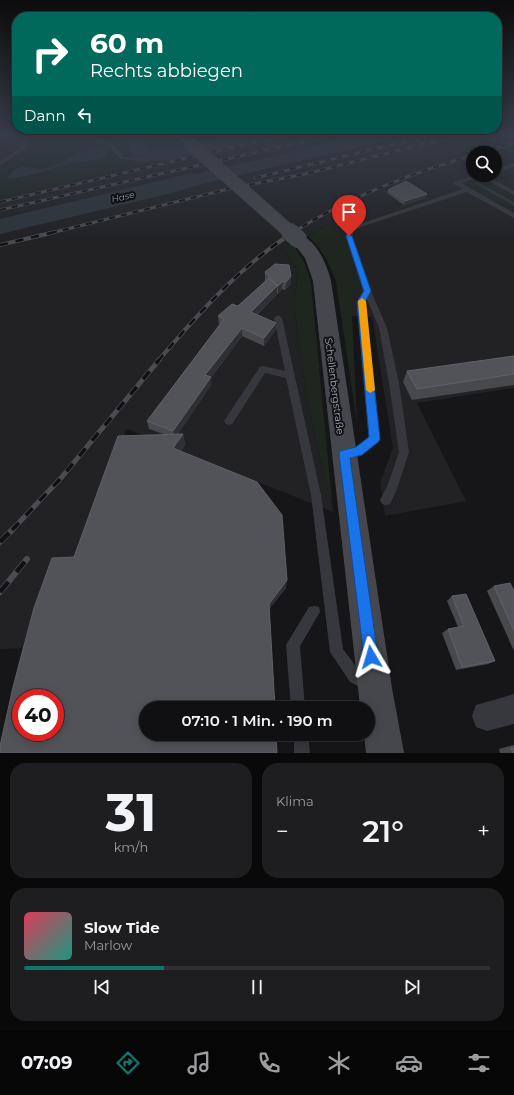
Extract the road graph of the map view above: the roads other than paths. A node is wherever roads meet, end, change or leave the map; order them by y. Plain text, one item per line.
1 (221, 170) edge
2 (466, 180) edge
3 (494, 182) edge
4 (467, 190) junction
5 (514, 193) edge
6 (514, 216) edge
7 (367, 291) junction
8 (278, 318) dead end
9 (290, 376) junction
10 (229, 421) dead end
11 (344, 454) junction
12 (386, 500) dead end
13 (314, 612) dead end
14 (375, 688) junction
15 (297, 701) edge
16 (301, 741) edge
17 (384, 748) edge
18 (302, 753) edge

1 - 11 street, Schellenbergstraße, bridge
2 - 4 lane
3 - 5 lane
4 - 6 lane
4 - 7 lane
7 - 11 lane
7 - 12 lane
8 - 9 lane
9 - 10 lane
9 - 14 lane
11 - 14 street, Schellenbergstraße
13 - 15 lane
14 - 17 street, Schellenbergstraße
16 - 18 lane

